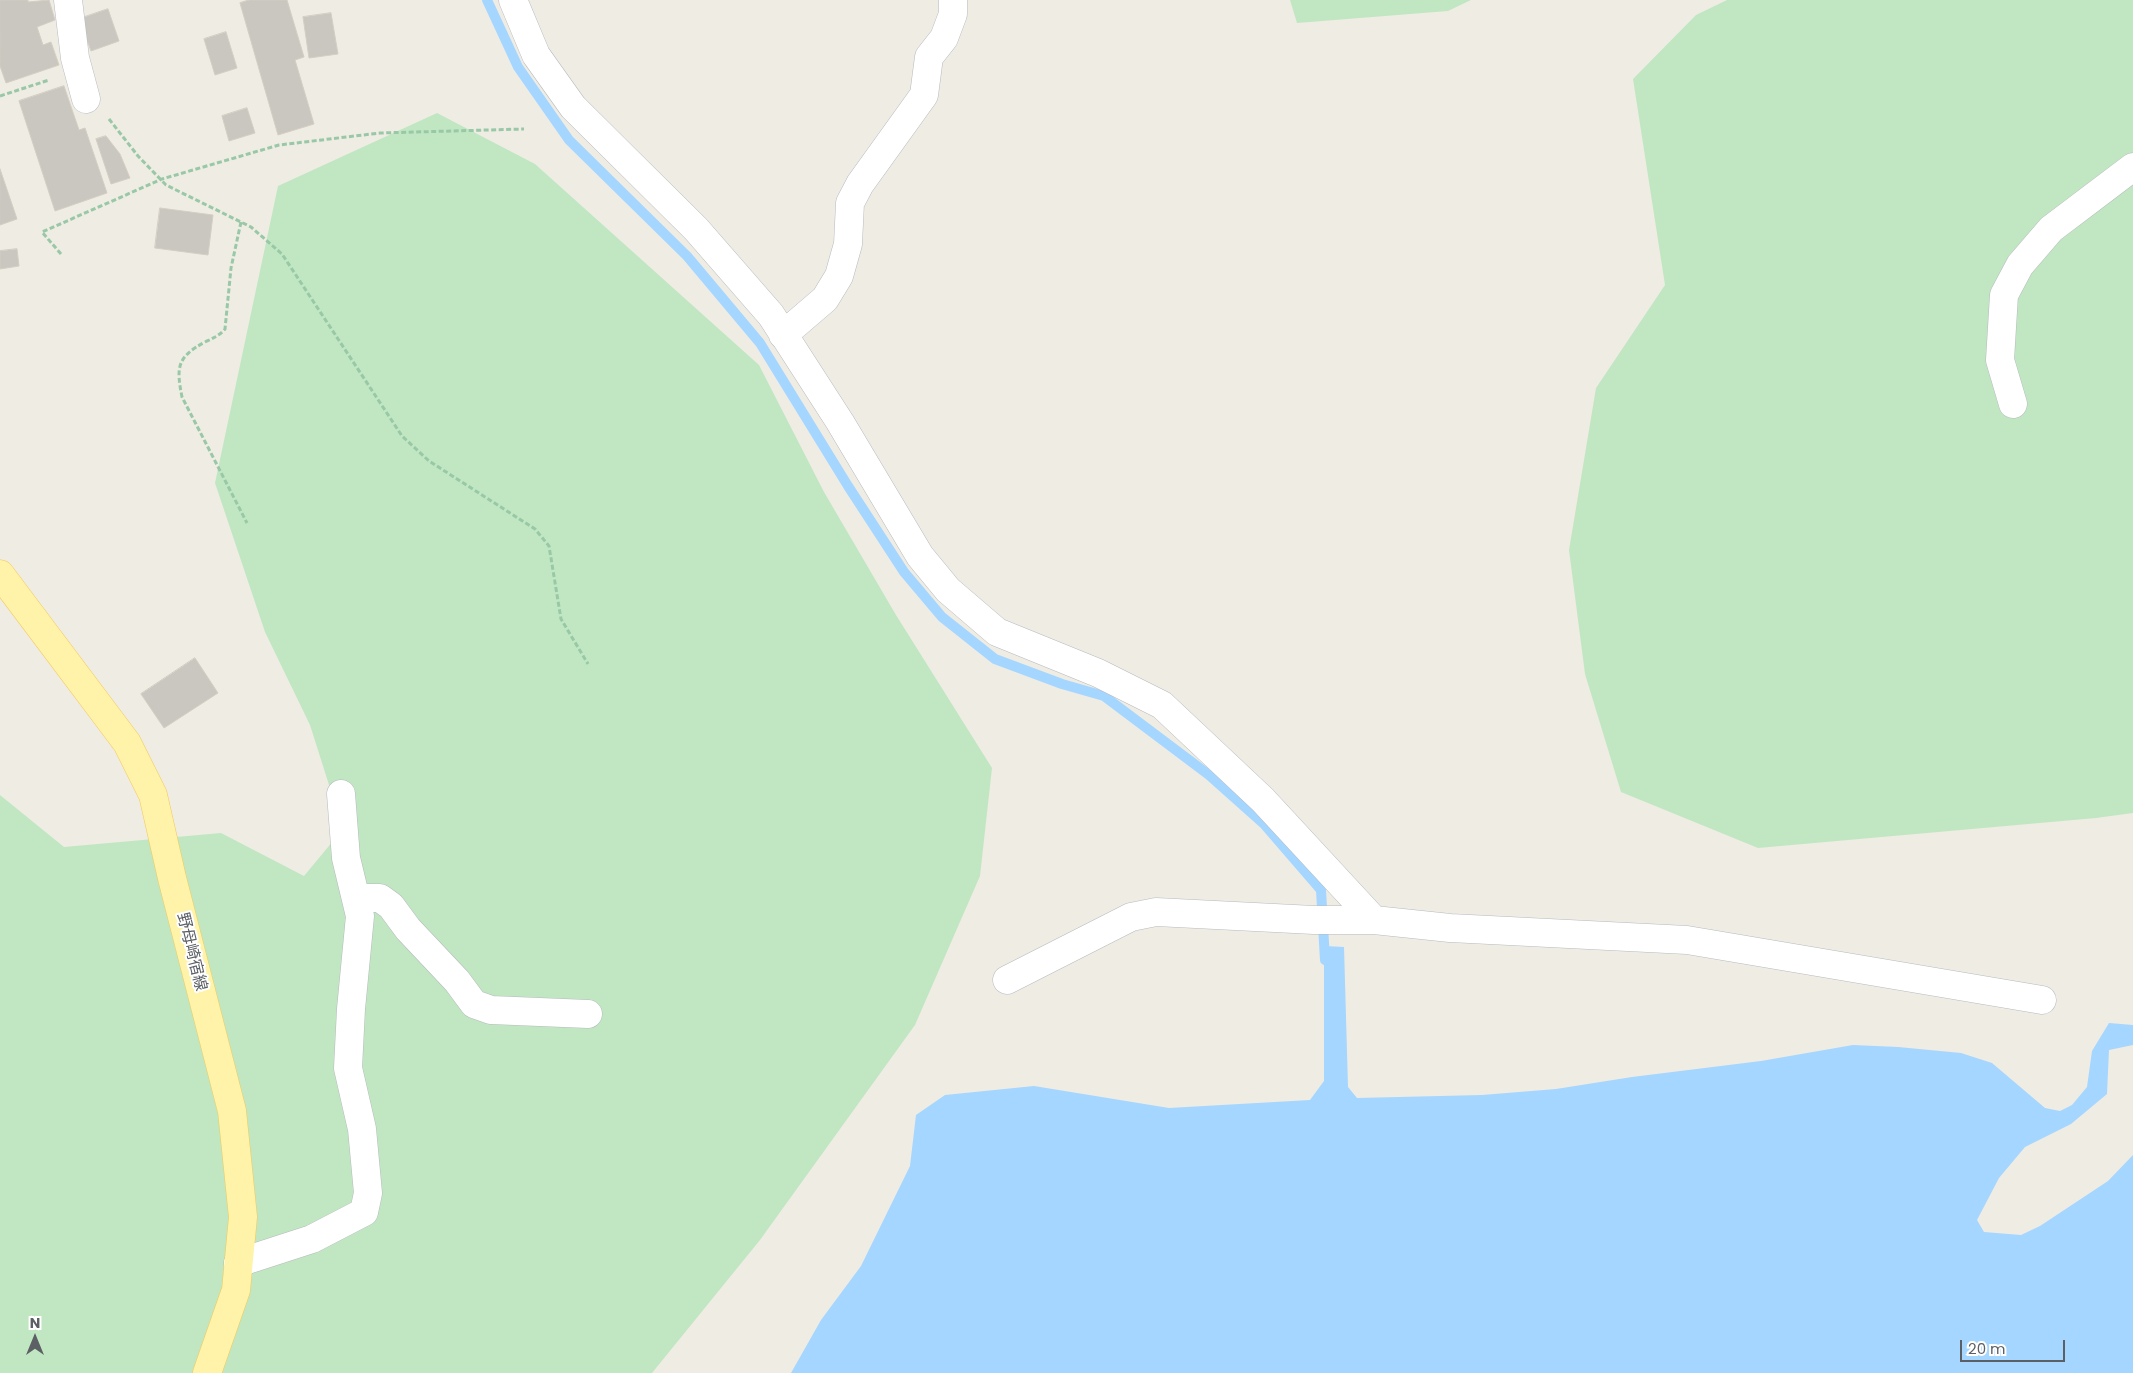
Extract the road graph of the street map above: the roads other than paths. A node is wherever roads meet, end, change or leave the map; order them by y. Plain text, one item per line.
1 (68, 0) edge
2 (513, 0) edge
3 (953, 0) edge
4 (86, 99) dead end
5 (2133, 167) edge
6 (783, 335) junction
7 (2014, 404) dead end
8 (0, 574) edge
9 (341, 794) dead end
10 (356, 898) junction
11 (1374, 920) junction
12 (1007, 980) dead end
13 (2042, 1000) dead end
14 (588, 1014) dead end
15 (237, 1276) junction
16 (207, 1373) edge

1 - 4 street
2 - 6 street
3 - 6 street
5 - 7 street
6 - 11 street
8 - 15 main road, 野母崎宿線
9 - 10 street
10 - 14 street
10 - 15 street
11 - 12 street
11 - 13 street
15 - 16 main road, 野母崎宿線

